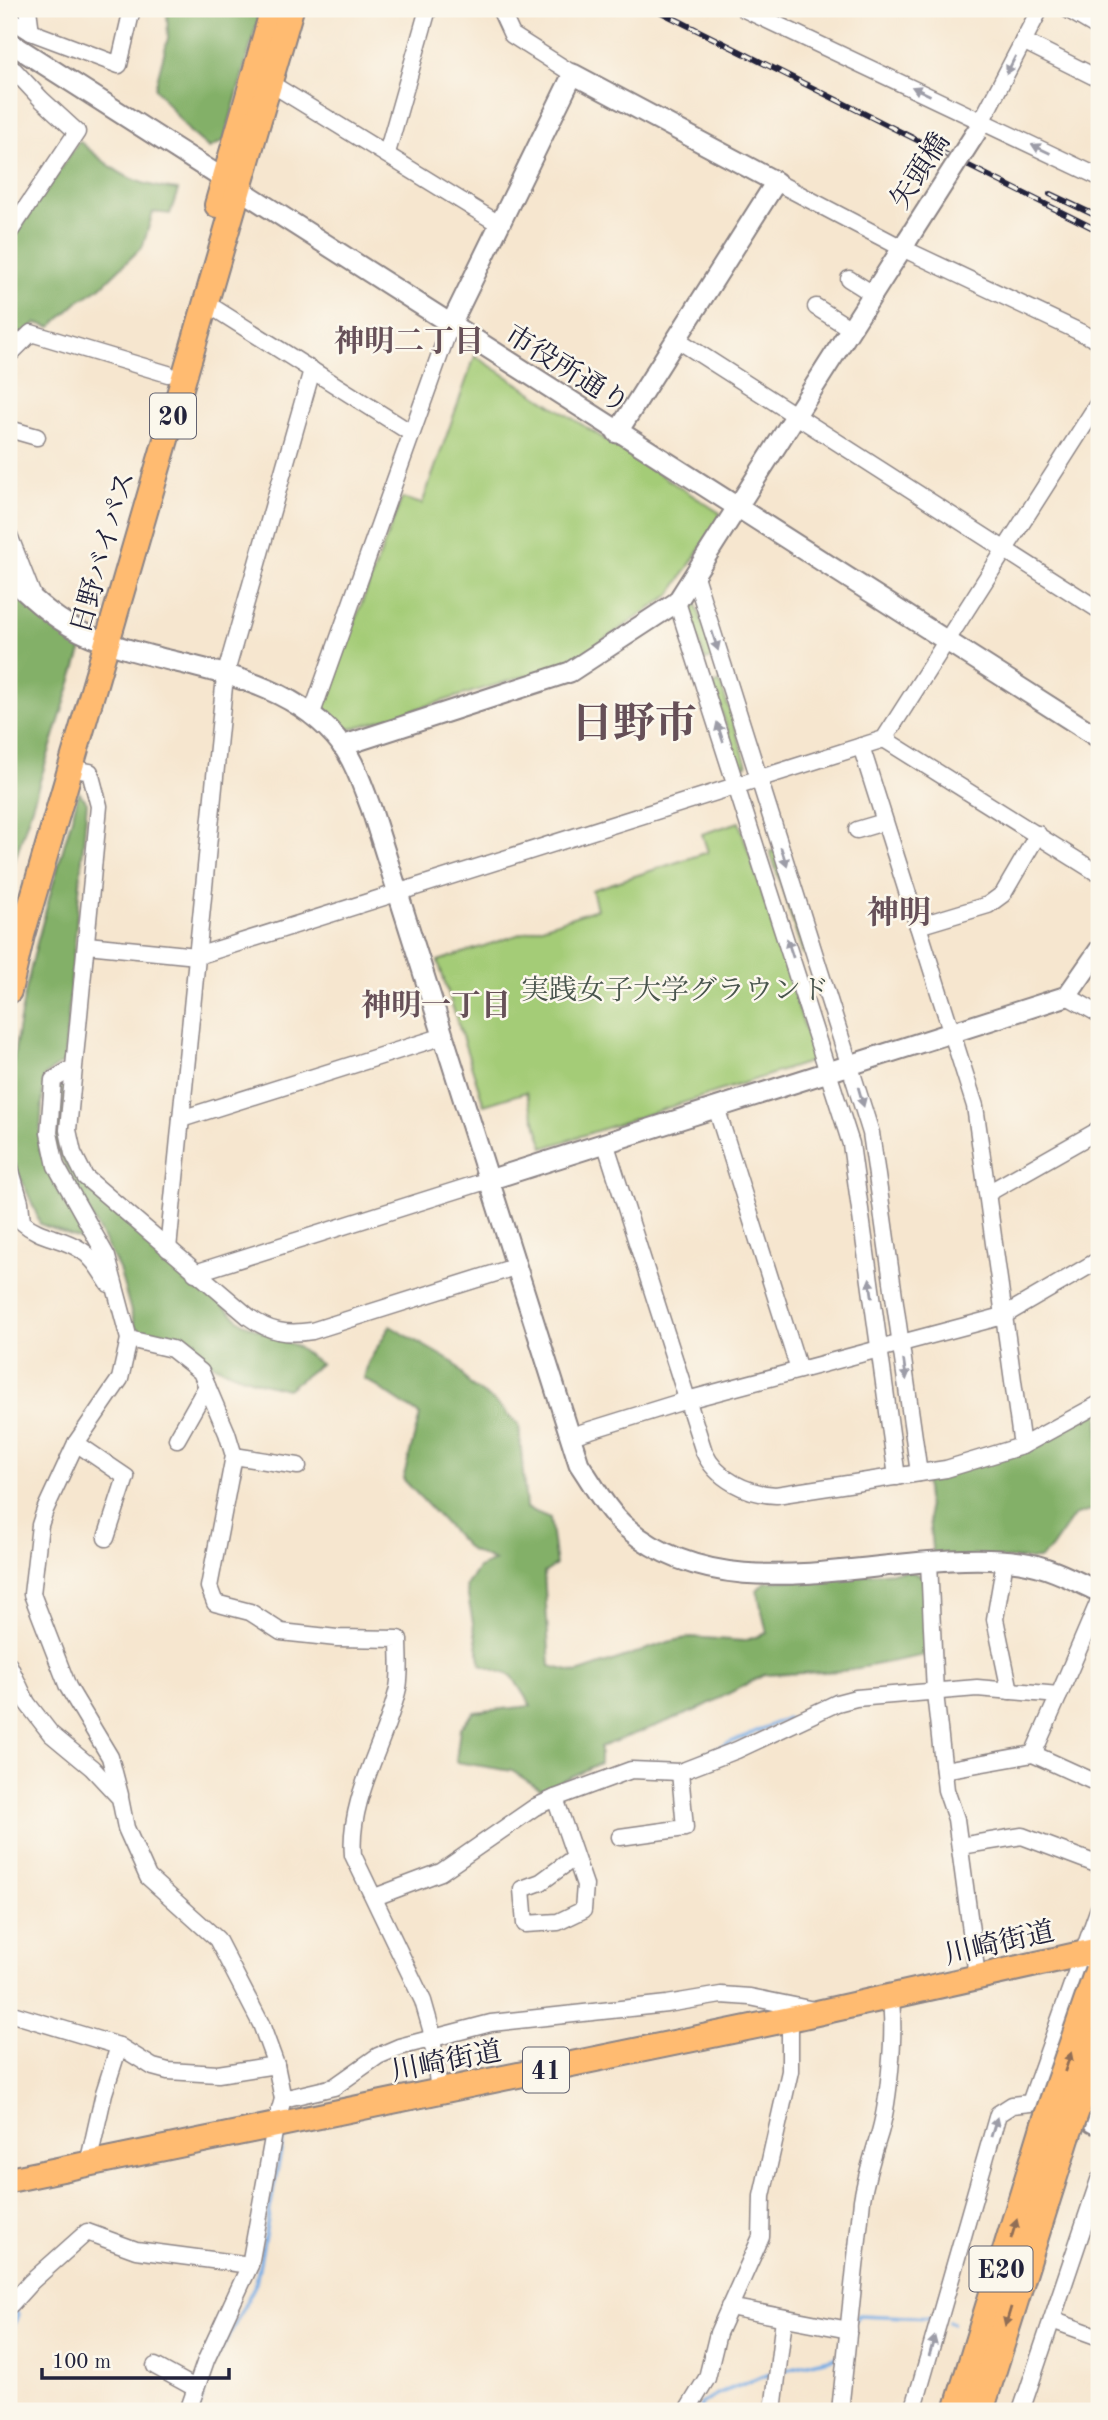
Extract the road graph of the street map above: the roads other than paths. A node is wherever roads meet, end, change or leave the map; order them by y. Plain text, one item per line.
1 (29, 9) edge
2 (131, 9) edge
3 (273, 9) edge
4 (291, 9) edge
5 (428, 9) edge
6 (500, 9) edge
7 (744, 9) edge
8 (1040, 9) edge
9 (1068, 9) edge
10 (9, 18) edge
11 (1095, 20) edge
12 (31, 32) junction
13 (1023, 41) junction
14 (9, 42) edge
15 (11, 72) edge
16 (573, 74) junction
17 (1099, 79) edge
18 (270, 83) junction
19 (980, 126) junction
20 (387, 153) junction
21 (1099, 177) edge
22 (776, 182) junction
23 (231, 186) junction
24 (499, 224) junction
25 (9, 233) edge
26 (905, 244) junction
27 (849, 279) dead end
28 (873, 294) junction
29 (206, 303) junction
30 (816, 307) dead end
31 (450, 326) junction
32 (851, 329) junction
33 (678, 340) junction
34 (1099, 341) edge
35 (9, 355) edge
36 (312, 370) junction
37 (168, 374) junction
38 (1099, 403) edge
39 (797, 416) junction
40 (9, 429) edge
41 (411, 433) junction
42 (617, 433) junction
43 (37, 437) dead end
44 (737, 509) junction
45 (9, 535) edge
46 (1005, 549) junction
47 (695, 576) junction
48 (9, 577) edge
49 (35, 601) junction
50 (677, 602) junction
51 (1099, 610) edge
52 (99, 640) junction
53 (946, 642) junction
54 (225, 676) junction
55 (311, 716) junction
56 (1099, 738) edge
57 (884, 739) junction
58 (342, 746) junction
59 (861, 746) junction
60 (70, 768) junction
61 (759, 777) junction
62 (737, 784) junction
63 (884, 822) junction
64 (857, 830) dead end
65 (1038, 834) junction
66 (1099, 874) edge
67 (399, 892) junction
68 (9, 925) edge
69 (918, 926) junction
70 (87, 945) junction
71 (1099, 950) edge
72 (197, 956) junction
73 (10, 984) edge
74 (1067, 996) junction
75 (1099, 1014) edge
76 (952, 1031) junction
77 (444, 1036) junction
78 (852, 1065) junction
79 (73, 1068) junction
80 (830, 1072) junction
81 (716, 1107) junction
82 (181, 1119) junction
83 (1099, 1130) edge
84 (606, 1142) junction
85 (9, 1164) edge
86 (489, 1180) junction
87 (988, 1194) junction
88 (168, 1250) junction
89 (1099, 1260) edge
90 (517, 1266) junction
91 (195, 1273) junction
92 (117, 1295) junction
93 (1003, 1316) junction
94 (129, 1339) junction
95 (901, 1343) junction
96 (879, 1348) junction
97 (799, 1370) junction
98 (207, 1386) junction
99 (687, 1400) junction
100 (1099, 1404) edge
101 (571, 1436) junction
102 (177, 1439) dead end
103 (76, 1443) junction
104 (1022, 1446) junction
105 (234, 1456) junction
106 (298, 1466) dead end
107 (919, 1473) junction
108 (897, 1477) junction
109 (106, 1538) dead end
110 (1005, 1561) junction
111 (929, 1562) junction
112 (1099, 1592) edge
113 (1099, 1601) edge
114 (9, 1665) edge
115 (1010, 1691) junction
116 (935, 1693) junction
117 (1059, 1695) junction
118 (1033, 1754) junction
119 (944, 1770) junction
120 (680, 1772) junction
121 (1099, 1784) edge
122 (120, 1798) junction
123 (555, 1798) junction
124 (621, 1837) dead end
125 (960, 1846) junction
126 (575, 1857) junction
127 (1099, 1865) edge
128 (375, 1897) junction
129 (1099, 1908) edge
130 (1094, 1958) edge
131 (977, 1976) junction
132 (890, 1996) junction
133 (818, 2011) junction
134 (9, 2013) edge
135 (790, 2019) junction
136 (432, 2040) junction
137 (1099, 2043) edge
138 (119, 2046) junction
139 (276, 2065) junction
140 (439, 2091) junction
141 (283, 2099) junction
142 (1099, 2103) edge
143 (1047, 2122) junction
144 (275, 2127) junction
145 (1096, 2130) edge
146 (88, 2164) junction
147 (9, 2180) edge
148 (1099, 2180) edge
149 (250, 2265) junction
150 (9, 2303) edge
151 (729, 2307) junction
152 (784, 2318) junction
153 (1052, 2320) junction
154 (849, 2330) junction
155 (1099, 2337) edge
156 (155, 2366) dead end
157 (195, 2388) junction
158 (188, 2411) edge
159 (687, 2411) edge
160 (773, 2411) edge
161 (840, 2411) edge
162 (913, 2411) edge
163 (958, 2411) edge
164 (979, 2411) edge
165 (1021, 2411) edge

1 - 12 street
2 - 12 street
3 - 23 main road, 日野バイパス / 20
4 - 18 main road, 日野バイパス / 20
5 - 20 street
6 - 16 street
19 -> 7 street
8 - 13 street
9 - 11 street
10 - 12 street
13 - 17 street
13 -> 19 street
14 - 23 street, 市役所通り
15 - 25 street
16 - 22 street
16 - 24 street
18 - 20 street
18 - 23 main road, 日野バイパス / 20
21 -> 19 street
19 - 26 street, 矢頭橋, bridge
20 - 24 street
22 - 26 street
22 - 33 street
23 - 29 main road, 日野バイパス / 20
23 - 31 street, 市役所通り
23 - 37 main road, 日野バイパス / 20
24 - 31 street
26 - 28 street, 矢頭橋
26 - 34 street
27 - 28 street
28 - 32 street, 矢頭橋
29 - 36 street
29 - 52 main road, 日野バイパス / 20
30 - 32 street
31 - 41 street
31 - 42 street, 市役所通り
32 - 39 street, 矢頭橋
33 - 39 street
33 - 42 street
35 - 37 street
36 - 41 street
36 - 54 street
37 - 52 main road, 日野バイパス / 20
38 - 46 street
39 - 44 street, 矢頭橋
39 - 46 street
40 - 43 street
41 - 55 street
42 - 44 street, 市役所通り
44 - 47 street, 矢頭橋
44 - 53 street, 市役所通り
45 - 49 street
46 - 51 street
46 - 53 street
47 - 50 street, 矢頭橋
47 -> 61 street
48 - 49 street
49 - 52 street
50 - 58 street
62 -> 50 street
52 - 54 street
52 - 60 main road, 日野バイパス / 20
52 - 68 main road, 日野バイパス / 20
53 - 56 street, 市役所通り
53 - 57 street
54 - 55 street
54 - 72 street
55 - 58 street
57 - 59 street
57 - 65 street
58 - 67 street
59 - 61 street
59 - 63 street
60 - 70 street
60 - 73 main road, 日野バイパス / 20
61 - 62 street
61 -> 78 street
62 - 67 street
80 -> 62 street
63 - 64 street
63 - 69 street
65 - 66 street
65 - 69 street
67 - 72 street
67 - 77 street
69 - 76 street
70 - 72 street
70 - 79 street
71 - 74 street
72 - 82 street
74 - 75 street
74 - 76 street
76 - 78 street
76 - 87 street
77 - 82 street
77 - 86 street
78 - 80 street
78 -> 95 street
79 - 88 street
79 - 92 street
80 - 81 street
96 -> 80 street
81 - 84 street
81 - 97 street
82 - 88 street
83 - 87 street
84 - 86 street
84 - 99 street
85 - 92 street
86 - 90 street
86 - 91 street
87 - 93 street
88 - 91 street
89 - 93 street
90 - 91 street
90 - 101 street
92 - 94 street
93 - 95 street
93 - 104 street
94 - 98 street
94 - 103 street
95 - 96 street
95 -> 107 street
96 - 97 street
96 - 108 street
97 - 99 street
98 - 102 street
98 - 105 street
99 - 101 street
99 - 108 street
100 - 104 street
101 - 111 street
103 - 109 street
103 - 122 street
104 - 107 street
105 - 106 street
105 - 128 street
107 - 108 street
110 - 111 street
110 - 112 street
110 - 115 street
111 - 116 street
113 - 117 street
114 - 122 street
115 - 116 street
115 - 117 street
116 - 119 street
116 - 120 street
117 - 118 street
118 - 119 street
118 - 121 street
119 - 125 street
120 - 123 street
120 - 124 street
122 - 139 street
123 - 126 street
123 - 128 street
125 - 127 street
125 - 131 street
126 - 126 street
128 - 136 street
129 - 130 street
130 - 131 main road, 川崎街道 / 41
143 -> 130 highway, E20, bridge
131 - 132 main road, 川崎街道 / 41
132 - 133 main road, 川崎街道 / 41
132 - 154 street
133 - 135 main road, 川崎街道 / 41
133 - 136 street
134 - 138 street
135 - 140 main road, 川崎街道 / 41
135 - 151 street
136 - 140 street
136 - 141 street
137 - 143 highway, E20, bridge
138 - 139 street
138 - 146 street
139 - 141 street
140 - 144 main road, 川崎街道 / 41
141 - 144 street
142 - 145 street
143 - 145 street
162 -> 143 street
163 -> 143 highway, E20
143 -> 164 highway, E20
144 - 146 main road, 川崎街道 / 41
144 - 149 street
146 - 147 main road, 川崎街道 / 41
148 - 153 street
149 - 150 street
149 - 157 street
151 - 152 street
151 - 159 street
152 - 154 street
152 - 160 street
153 - 155 street
153 - 165 street
154 - 161 street
156 - 157 street
157 - 158 street

